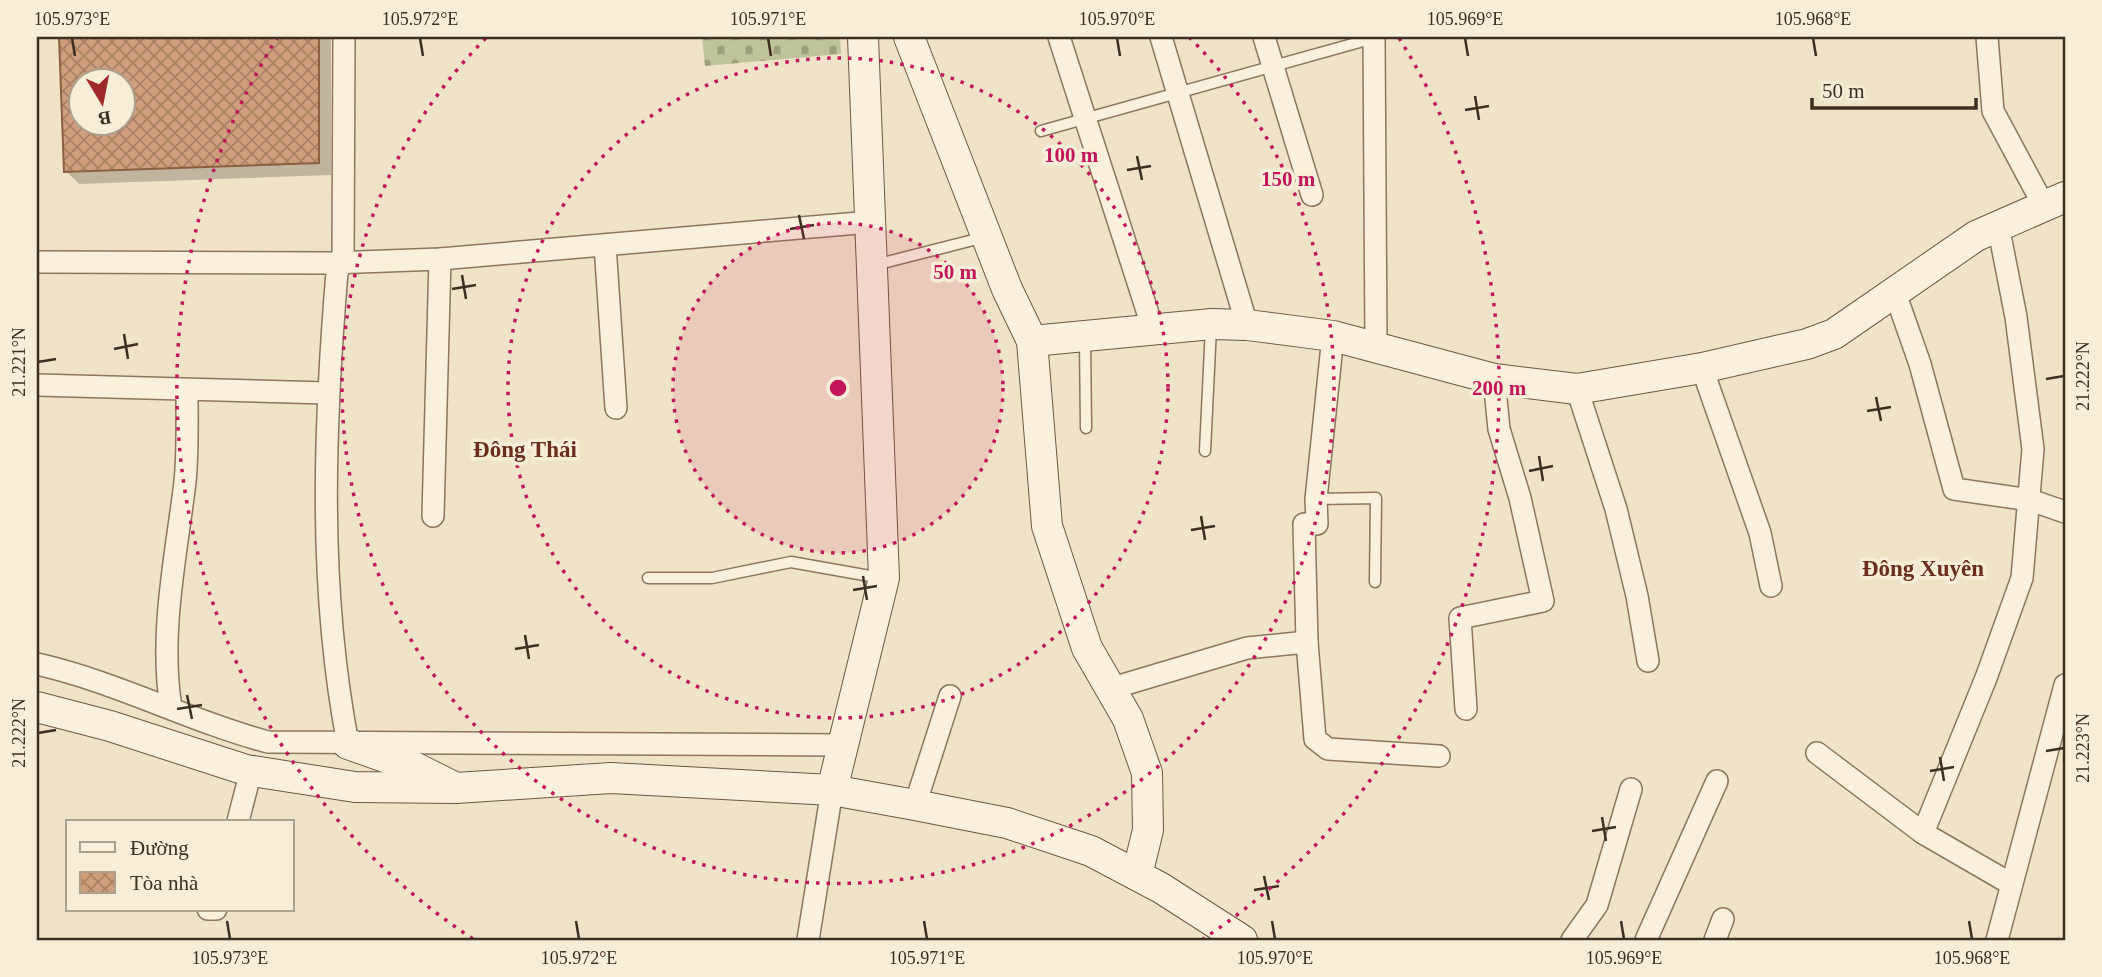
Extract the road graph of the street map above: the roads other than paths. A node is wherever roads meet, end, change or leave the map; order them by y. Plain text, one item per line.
1 (330, 37) edge
2 (344, 37) edge
3 (863, 37) edge
4 (909, 37) edge
5 (1059, 37) edge
6 (1161, 37) edge
7 (1264, 37) edge
8 (1374, 37) edge
9 (1987, 37) edge
10 (1273, 64) junction
11 (1178, 94) junction
12 (1085, 121) junction
13 (1041, 131) dead end
14 (1312, 195) dead end
15 (2054, 201) edge
16 (870, 222) junction
17 (1998, 225) junction
18 (987, 236) junction
19 (604, 245) junction
20 (440, 259) junction
21 (37, 262) edge
22 (338, 266) junction
23 (872, 266) junction
24 (1894, 290) junction
25 (1212, 324) junction
26 (1247, 325) junction
27 (1153, 329) junction
28 (1333, 336) junction
29 (1084, 337) junction
30 (1032, 341) junction
31 (1376, 346) junction
32 (1702, 368) junction
33 (1494, 379) junction
34 (37, 385) edge
35 (1577, 388) junction
36 (187, 391) junction
37 (327, 393) junction
38 (616, 408) dead end
39 (1086, 428) dead end
40 (1205, 452) dead end
41 (1316, 499) junction
42 (2030, 500) junction
43 (2065, 512) edge
44 (433, 516) dead end
45 (648, 578) dead end
46 (884, 578) junction
47 (1376, 582) dead end
48 (1771, 586) dead end
49 (1307, 642) junction
50 (1648, 662) dead end
51 (37, 664) edge
52 (2065, 685) edge
53 (1110, 689) junction
54 (950, 696) dead end
55 (37, 707) edge
56 (171, 708) junction
57 (1466, 709) dead end
58 (348, 744) junction
59 (844, 745) junction
60 (1817, 753) dead end
61 (1439, 757) dead end
62 (251, 771) junction
63 (1717, 781) dead end
64 (456, 788) junction
65 (1631, 789) dead end
66 (832, 790) junction
67 (915, 805) junction
68 (238, 820) edge
69 (1923, 833) junction
70 (1137, 875) junction
71 (2011, 884) junction
72 (1723, 919) dead end
73 (808, 940) edge
74 (1242, 940) edge
75 (1572, 940) edge
76 (1646, 940) edge
77 (1714, 940) edge
78 (1997, 940) edge

1 - 22 street
2 - 22 street
3 - 16 main road
4 - 18 main road
5 - 12 street
6 - 11 street
7 - 10 street
8 - 10 lane
8 - 31 street
9 - 15 street
10 - 11 lane
10 - 14 street
11 - 12 lane
11 - 26 street
12 - 13 lane
12 - 27 street
15 - 17 main road
16 - 19 street
16 - 23 main road
17 - 24 main road
17 - 42 street
18 - 23 lane
18 - 30 main road
19 - 20 street
19 - 38 street
20 - 22 street
20 - 44 street
21 - 22 street
22 - 37 street
23 - 46 main road
24 - 32 main road
24 - 42 street
25 - 26 main road
25 - 27 main road
25 - 40 lane
26 - 28 main road
27 - 29 main road
28 - 31 main road
28 - 41 street
29 - 30 main road
29 - 39 lane
30 - 53 main road
31 - 33 main road
32 - 35 main road
32 - 48 street
33 - 35 main road
33 - 57 street
34 - 36 street
35 - 50 street
36 - 37 street
36 - 56 street
37 - 58 street
41 - 47 lane
41 - 49 street
42 - 43 street
42 - 69 street
45 - 46 lane
46 - 59 main road
49 - 53 street
49 - 61 street
51 - 56 street
52 - 71 street
53 - 70 main road
54 - 67 street
55 - 62 main road
56 - 58 street
58 - 59 street
58 - 64 main road
59 - 66 main road
60 - 69 street
62 - 64 main road
62 - 68 street
63 - 76 street
64 - 66 main road
65 - 75 street
66 - 67 main road
66 - 73 street
67 - 70 main road
69 - 71 street
70 - 74 main road
71 - 78 street
72 - 77 street

